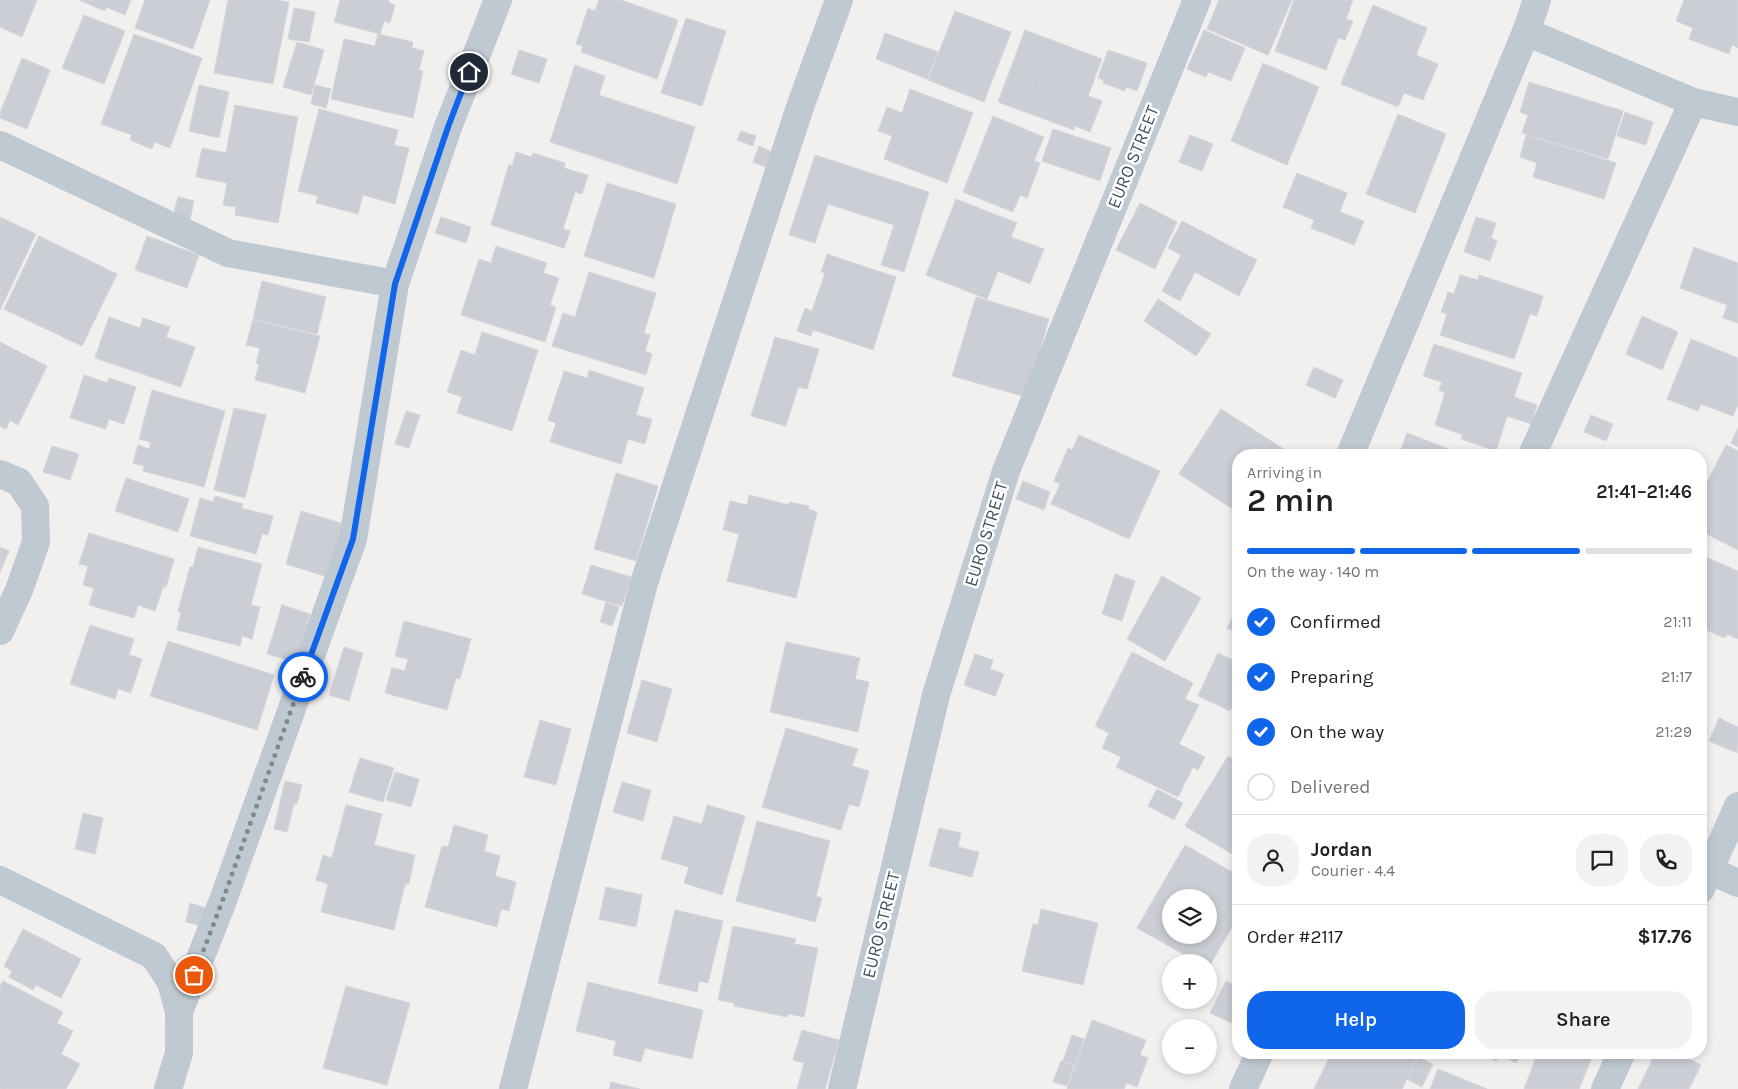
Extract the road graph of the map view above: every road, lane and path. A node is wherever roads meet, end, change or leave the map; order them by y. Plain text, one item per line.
1 (498, 0) edge
2 (840, 0) edge
3 (1196, 0) edge
4 (1537, 0) edge
5 (1526, 32) junction
6 (1693, 102) junction
7 (1738, 112) edge
8 (0, 145) edge
9 (395, 284) junction
10 (1352, 449) edge
11 (1535, 449) edge
12 (0, 474) edge
13 (0, 631) edge
14 (1738, 806) edge
15 (1707, 870) edge
16 (1707, 877) edge
17 (1738, 883) edge
18 (1, 885) edge
19 (179, 1012) junction
20 (1257, 1059) edge
21 (1619, 1059) edge
22 (168, 1089) edge
23 (513, 1089) edge
24 (842, 1089) edge
25 (1243, 1089) edge
26 (1605, 1089) edge

1 - 9 street
2 - 23 street
3 - 24 street, EURO STREET
4 - 5 street
5 - 6 street
5 - 10 street
6 - 7 street
6 - 11 street
8 - 9 street
9 - 19 street
12 - 13 street
14 - 15 street
16 - 17 street
18 - 19 street
19 - 22 street
20 - 25 street
21 - 26 street

